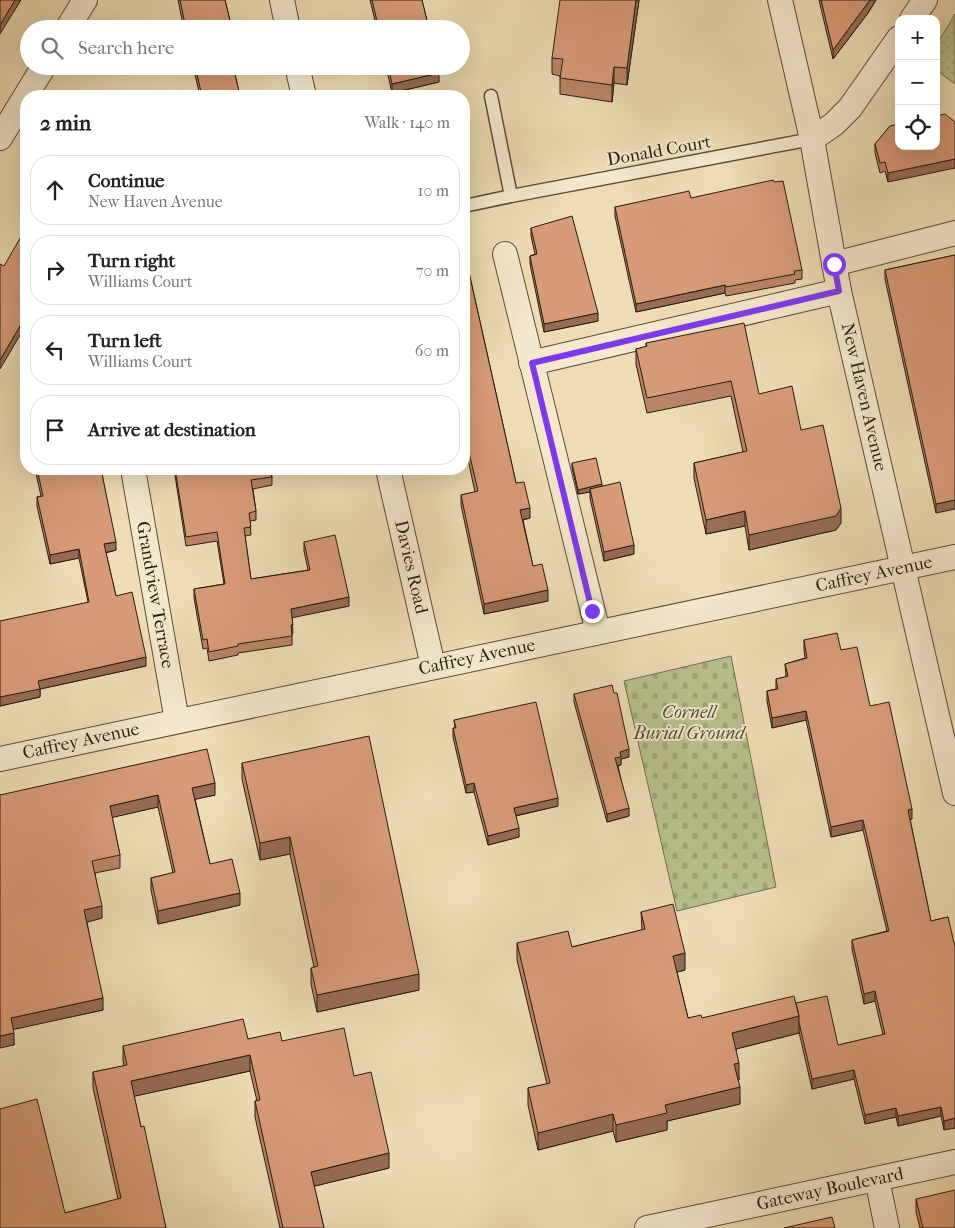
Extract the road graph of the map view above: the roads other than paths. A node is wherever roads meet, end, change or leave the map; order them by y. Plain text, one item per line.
1 (85, 0) edge
2 (282, 0) edge
3 (780, 0) edge
4 (926, 0) edge
5 (915, 15) edge
6 (73, 20) edge
7 (286, 20) edge
8 (895, 44) edge
9 (38, 75) edge
10 (299, 75) edge
11 (29, 90) edge
12 (303, 90) edge
13 (490, 96) dead end
14 (20, 105) edge
15 (0, 138) edge
16 (812, 139) junction
17 (511, 196) junction
18 (470, 205) edge
19 (955, 233) edge
20 (505, 254) dead end
21 (834, 264) junction
22 (839, 291) junction
23 (532, 363) junction
24 (134, 475) edge
25 (389, 475) edge
26 (955, 557) edge
27 (904, 568) junction
28 (598, 632) junction
29 (433, 666) junction
30 (177, 721) junction
31 (0, 759) edge
32 (955, 793) edge
33 (955, 1162) edge
34 (877, 1179) junction
35 (647, 1228) edge
36 (888, 1228) edge

1 - 6 street
2 - 7 street
3 - 16 street, New Haven Avenue
4 - 5 street
8 - 16 street
9 - 11 street
10 - 12 street
13 - 17 lane
14 - 15 street
16 - 17 lane, Donald Court
16 - 21 street, New Haven Avenue
17 - 18 lane, Donald Court
19 - 21 street
20 - 23 street
21 - 22 street, New Haven Avenue
22 - 23 street
22 - 27 street, New Haven Avenue
23 - 28 street
24 - 30 street, Grandview Terrace
25 - 29 street, Davies Road
26 - 27 street, Caffrey Avenue
27 - 28 street, Caffrey Avenue
27 - 32 street, New Haven Avenue
28 - 29 street, Caffrey Avenue
29 - 30 street, Caffrey Avenue
30 - 31 street, Caffrey Avenue
33 - 34 street, Gateway Boulevard
34 - 35 street, Gateway Boulevard
34 - 36 street

